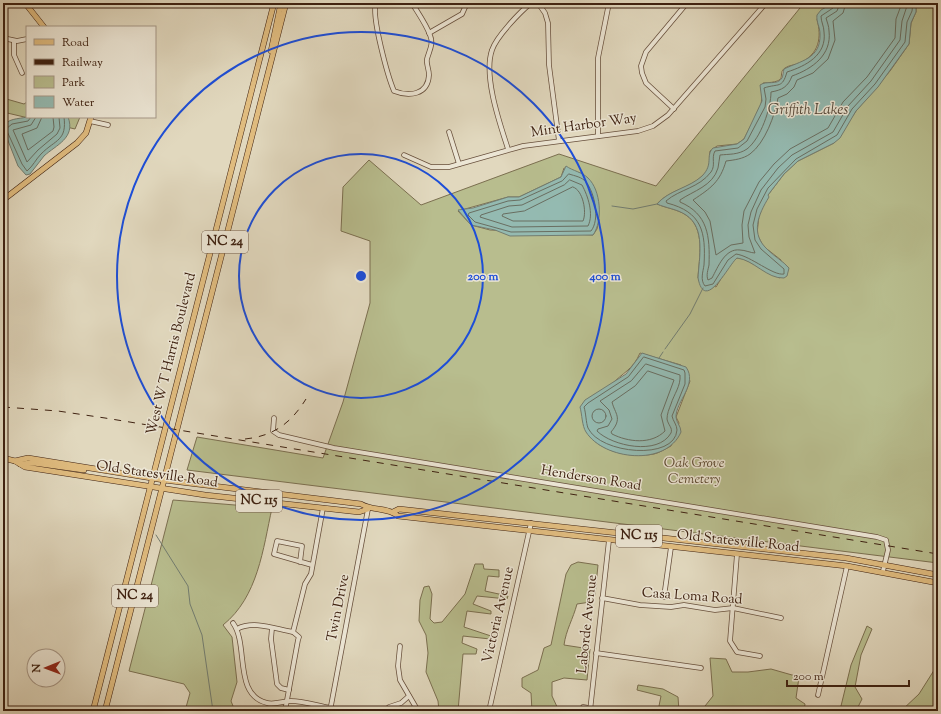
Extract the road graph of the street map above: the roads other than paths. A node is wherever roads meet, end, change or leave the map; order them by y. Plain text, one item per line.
1 (25, 3) edge
2 (274, 3) edge
3 (281, 3) edge
4 (286, 3) edge
5 (376, 3) edge
6 (412, 3) edge
7 (467, 3) edge
8 (531, 3) edge
9 (538, 3) edge
10 (609, 3) edge
11 (687, 3) edge
12 (758, 3) edge
13 (764, 5) edge
14 (41, 26) edge
15 (429, 33) junction
16 (3, 38) edge
17 (26, 38) edge
18 (14, 41) junction
19 (270, 66) junction
20 (22, 73) dead end
21 (674, 109) junction
22 (91, 119) edge
23 (108, 125) dead end
24 (449, 132) dead end
25 (598, 136) junction
26 (559, 140) junction
27 (508, 149) junction
28 (404, 155) dead end
29 (459, 164) junction
30 (3, 200) edge
31 (274, 418) dead end
32 (3, 458) edge
33 (17, 462) junction
34 (100, 470) junction
35 (152, 478) junction
36 (164, 480) junction
37 (150, 487) junction
38 (162, 488) junction
39 (323, 508) junction
40 (368, 509) junction
41 (393, 512) junction
42 (530, 524) junction
43 (529, 530) junction
44 (609, 540) junction
45 (670, 547) junction
46 (737, 554) junction
47 (300, 562) junction
48 (885, 564) junction
49 (312, 565) junction
50 (847, 566) junction
51 (883, 571) junction
52 (938, 575) edge
53 (938, 583) edge
54 (664, 597) dead end
55 (602, 598) junction
56 (733, 608) junction
57 (781, 618) dead end
58 (233, 623) dead end
59 (272, 628) junction
60 (237, 629) junction
61 (293, 632) junction
62 (400, 646) dead end
63 (596, 653) junction
64 (760, 656) dead end
65 (701, 668) dead end
66 (289, 690) junction
67 (818, 695) dead end
68 (409, 696) junction
69 (287, 702) junction
70 (389, 707) dead end
71 (582, 707) dead end
72 (330, 710) edge
73 (590, 710) edge
74 (93, 711) edge
75 (105, 711) edge
76 (285, 711) edge
77 (418, 711) edge
78 (489, 711) edge
79 (607, 711) edge

1 - 14 main road
2 - 35 main road, West W T Harris Boulevard / NC 24
3 - 19 main road
4 - 19 main road, West W T Harris Boulevard / NC 24
5 - 15 street
6 - 15 street
7 - 15 street
8 - 27 street
9 - 26 street
10 - 25 street
11 - 21 street
12 - 13 street
13 - 21 street, Mint Harbor Way
16 - 18 street
17 - 18 street
18 - 20 street
19 - 36 main road, West W T Harris Boulevard / NC 24
21 - 25 street, Mint Harbor Way
22 - 23 street
22 - 30 main road
24 - 29 street
25 - 26 street, Mint Harbor Way
26 - 27 street, Mint Harbor Way
27 - 29 street, Mint Harbor Way
28 - 29 street, Mint Harbor Way
31 - 48 street, Henderson Road
32 - 33 main road, Old Statesville Road / NC 115
33 - 34 main road
33 - 34 main road, Old Statesville Road / NC 115
33 - 37 main road, Old Statesville Road / NC 115
34 - 35 main road, Old Statesville Road / NC 115
35 - 36 main road, Old Statesville Road / NC 115
35 - 37 main road, West W T Harris Boulevard / NC 24
36 - 38 main road, West W T Harris Boulevard / NC 24
36 - 40 main road, Old Statesville Road / NC 115
37 - 38 main road, Old Statesville Road / NC 115
37 - 74 main road, West W T Harris Boulevard / NC 24
38 - 39 main road, Old Statesville Road / NC 115
38 - 75 main road, West W T Harris Boulevard / NC 24
39 - 40 main road, Old Statesville Road / NC 115
39 - 49 street
40 - 41 main road, Old Statesville Road / NC 115
40 - 72 street, Twin Drive
41 - 42 main road, Old Statesville Road / NC 115
41 - 43 main road, Old Statesville Road / NC 115
42 - 43 street, Victoria Avenue
42 - 48 main road, Old Statesville Road / NC 115
43 - 44 main road, Old Statesville Road / NC 115
43 - 78 street, Victoria Avenue
44 - 45 main road, Old Statesville Road / NC 115
44 - 55 street, Laborde Avenue
45 - 46 main road, Old Statesville Road / NC 115
45 - 54 street
46 - 50 main road, Old Statesville Road / NC 115
46 - 56 street
47 - 47 street
47 - 49 street
48 - 51 street, Henderson Road
48 - 52 main road, Old Statesville Road / NC 115
49 - 61 street
50 - 51 main road, Old Statesville Road / NC 115
50 - 67 street
51 - 53 main road, Old Statesville Road / NC 115
55 - 56 street, Casa Loma Road
55 - 63 street, Laborde Avenue
56 - 57 street, Casa Loma Road
56 - 64 street
58 - 60 street
59 - 60 street
59 - 61 street
59 - 66 street
60 - 69 street
61 - 66 street
62 - 68 street
63 - 65 street
63 - 73 street, Laborde Avenue
66 - 69 street
68 - 70 street
68 - 77 street
69 - 72 street
69 - 76 street
71 - 73 street
73 - 79 street

